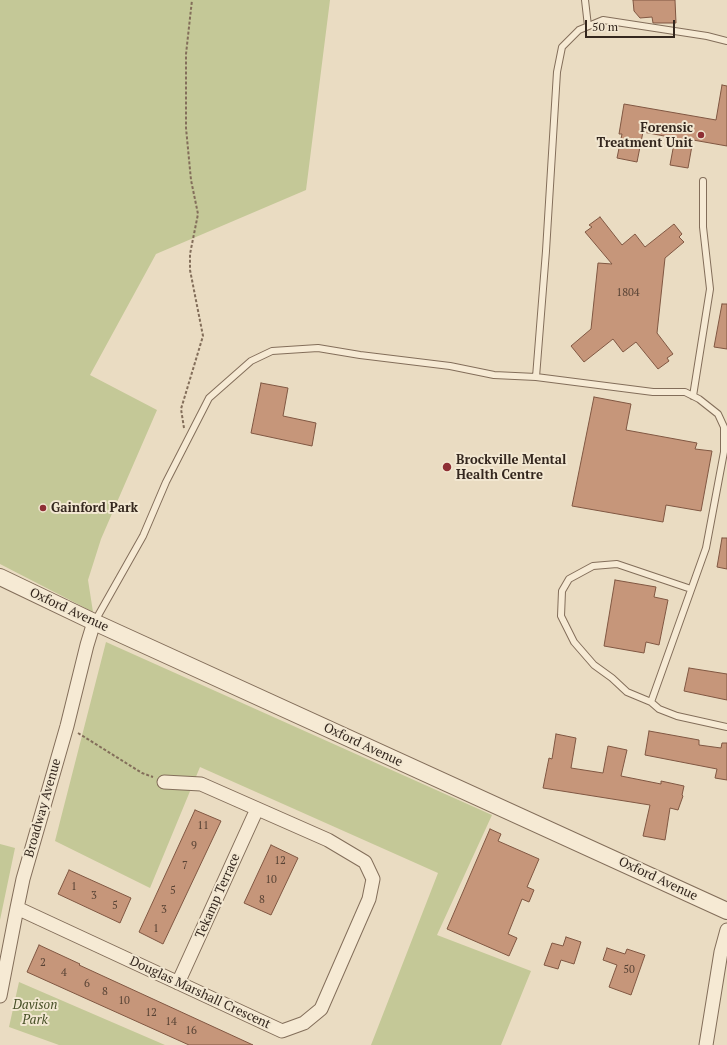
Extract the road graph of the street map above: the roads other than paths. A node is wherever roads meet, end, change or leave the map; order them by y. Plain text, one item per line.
1 (584, 0) edge
2 (588, 26) junction
3 (727, 41) edge
4 (703, 181) dead end
5 (536, 377) junction
6 (693, 396) junction
7 (0, 577) edge
8 (691, 589) junction
9 (94, 622) junction
10 (651, 702) junction
11 (727, 727) edge
12 (164, 782) road end
13 (257, 809) junction
14 (17, 908) junction
15 (727, 911) edge
16 (727, 930) edge
17 (178, 983) junction
18 (0, 996) edge
19 (706, 1045) edge

1 - 2 lane
2 - 3 lane
2 - 5 lane
4 - 6 lane
5 - 6 lane
5 - 9 lane
6 - 8 lane
7 - 9 street, Oxford Avenue
8 - 10 lane
8 - 10 lane
9 - 14 street, Broadway Avenue
9 - 15 street, Oxford Avenue
10 - 11 lane
12 - 13 street, Douglas Marshall Crescent
13 - 17 street, Tekamp Terrace
13 - 17 street, Douglas Marshall Crescent
14 - 17 street, Douglas Marshall Crescent
14 - 18 street, Broadway Avenue
16 - 19 street

